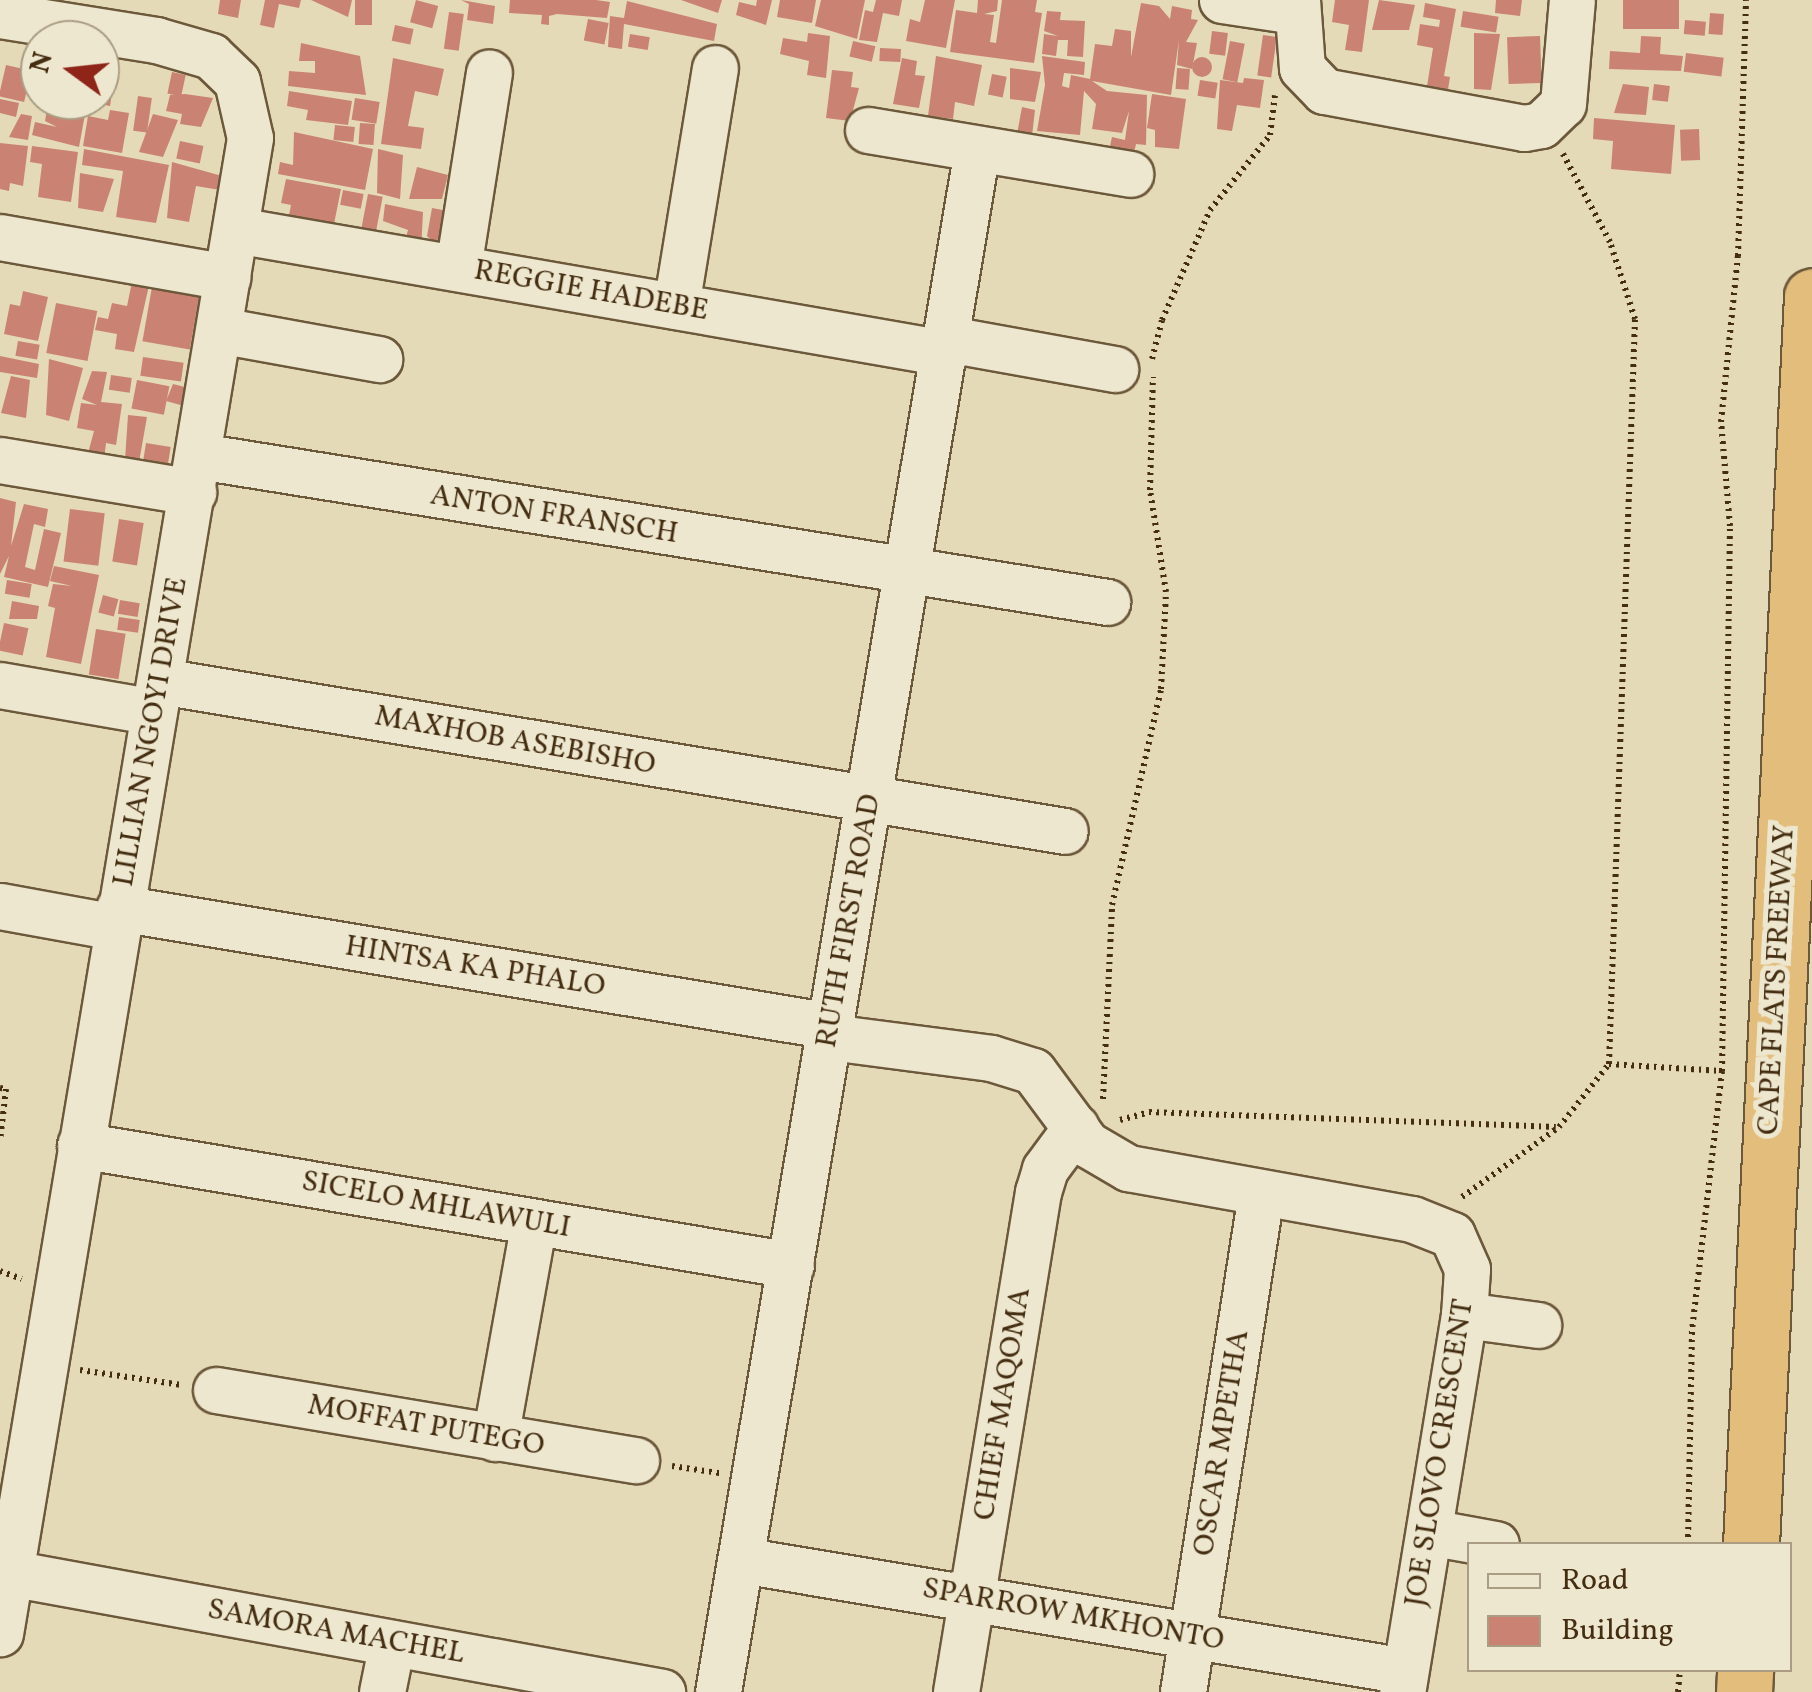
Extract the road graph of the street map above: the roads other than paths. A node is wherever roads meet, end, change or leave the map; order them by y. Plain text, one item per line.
1 (1222, 0) edge
2 (1572, 0) edge
3 (1296, 6) edge
4 (0, 15) edge
5 (715, 68) dead end
6 (489, 72) dead end
7 (868, 130) dead end
8 (977, 149) junction
9 (1130, 174) dead end
10 (236, 230) junction
11 (0, 237) edge
12 (458, 268) junction
13 (228, 278) junction
14 (1812, 296) edge
15 (676, 306) junction
16 (219, 330) junction
17 (946, 346) junction
18 (380, 359) dead end
19 (1115, 368) dead end
20 (0, 460) edge
21 (196, 474) junction
22 (908, 573) junction
23 (1107, 602) dead end
24 (0, 685) edge
25 (157, 697) junction
26 (870, 800) junction
27 (1065, 831) dead end
28 (0, 906) edge
29 (118, 918) junction
30 (830, 1031) junction
31 (1090, 1132) junction
32 (80, 1145) junction
33 (1261, 1194) junction
34 (534, 1222) junction
35 (792, 1265) junction
36 (1464, 1315) junction
37 (1538, 1326) dead end
38 (216, 1390) road end
39 (495, 1438) junction
40 (636, 1460) road end
41 (1428, 1532) junction
42 (1485, 1542) edge
43 (1751, 1542) edge
44 (741, 1560) junction
45 (10, 1573) junction
46 (971, 1598) junction
47 (0, 1632) edge
48 (1192, 1636) junction
49 (392, 1643) junction
50 (1404, 1682) edge
51 (382, 1692) edge
52 (662, 1692) edge
53 (718, 1692) edge
54 (956, 1692) edge
55 (1183, 1692) edge

1 - 3 street
2 - 3 street
4 - 10 street, LILLIAN NGOYI DRIVE
5 - 15 street
6 - 12 street
7 - 8 street
8 - 9 street
8 - 17 street, RUTH FIRST ROAD
10 - 12 street, REGGIE HADEBE
10 - 13 street, LILLIAN NGOYI DRIVE
11 - 13 street
12 - 15 street, REGGIE HADEBE
13 - 16 street, LILLIAN NGOYI DRIVE
14 - 43 highway, CAPE FLATS FREEWAY
15 - 17 street, REGGIE HADEBE
16 - 18 street
16 - 21 street, LILLIAN NGOYI DRIVE
17 - 19 street, REGGIE HADEBE
17 - 22 street, RUTH FIRST ROAD
20 - 21 street, ANTON FRANSCH
21 - 22 street, ANTON FRANSCH
21 - 25 street, LILLIAN NGOYI DRIVE
22 - 23 street, ANTON FRANSCH
22 - 26 street, RUTH FIRST ROAD
24 - 25 street, MAXHOB ASEBISHO
25 - 26 street, MAXHOB ASEBISHO
25 - 29 street, LILLIAN NGOYI DRIVE
26 - 27 street, MAXHOB ASEBISHO
26 - 30 street, RUTH FIRST ROAD
28 - 29 street, HINTSA KA PHALO
29 - 30 street, HINTSA KA PHALO
29 - 32 street, LILLIAN NGOYI DRIVE
30 - 31 street
30 - 35 street, RUTH FIRST ROAD
31 - 33 street
31 - 46 street, CHIEF MAQOMA
32 - 34 street, SICELO MHLAWULI
32 - 45 street, LILLIAN NGOYI DRIVE
33 - 36 street, JOE SLOVO CRESCENT
33 - 48 street, OSCAR MPETHA
34 - 35 street, SICELO MHLAWULI
34 - 39 street
35 - 44 street, RUTH FIRST ROAD
36 - 37 street
36 - 41 street, JOE SLOVO CRESCENT
38 - 39 street, MOFFAT PUTEGO
39 - 40 street, MOFFAT PUTEGO
41 - 42 street
41 - 50 street, JOE SLOVO CRESCENT
44 - 46 street, SPARROW MKHONTO
44 - 53 street, RUTH FIRST ROAD
45 - 47 street, LILLIAN NGOYI DRIVE
45 - 49 street, SAMORA MACHEL
46 - 48 street, SPARROW MKHONTO
46 - 54 street, CHIEF MAQOMA
48 - 50 street, SPARROW MKHONTO
48 - 55 street, OSCAR MPETHA
49 - 51 street
49 - 52 street, SAMORA MACHEL

